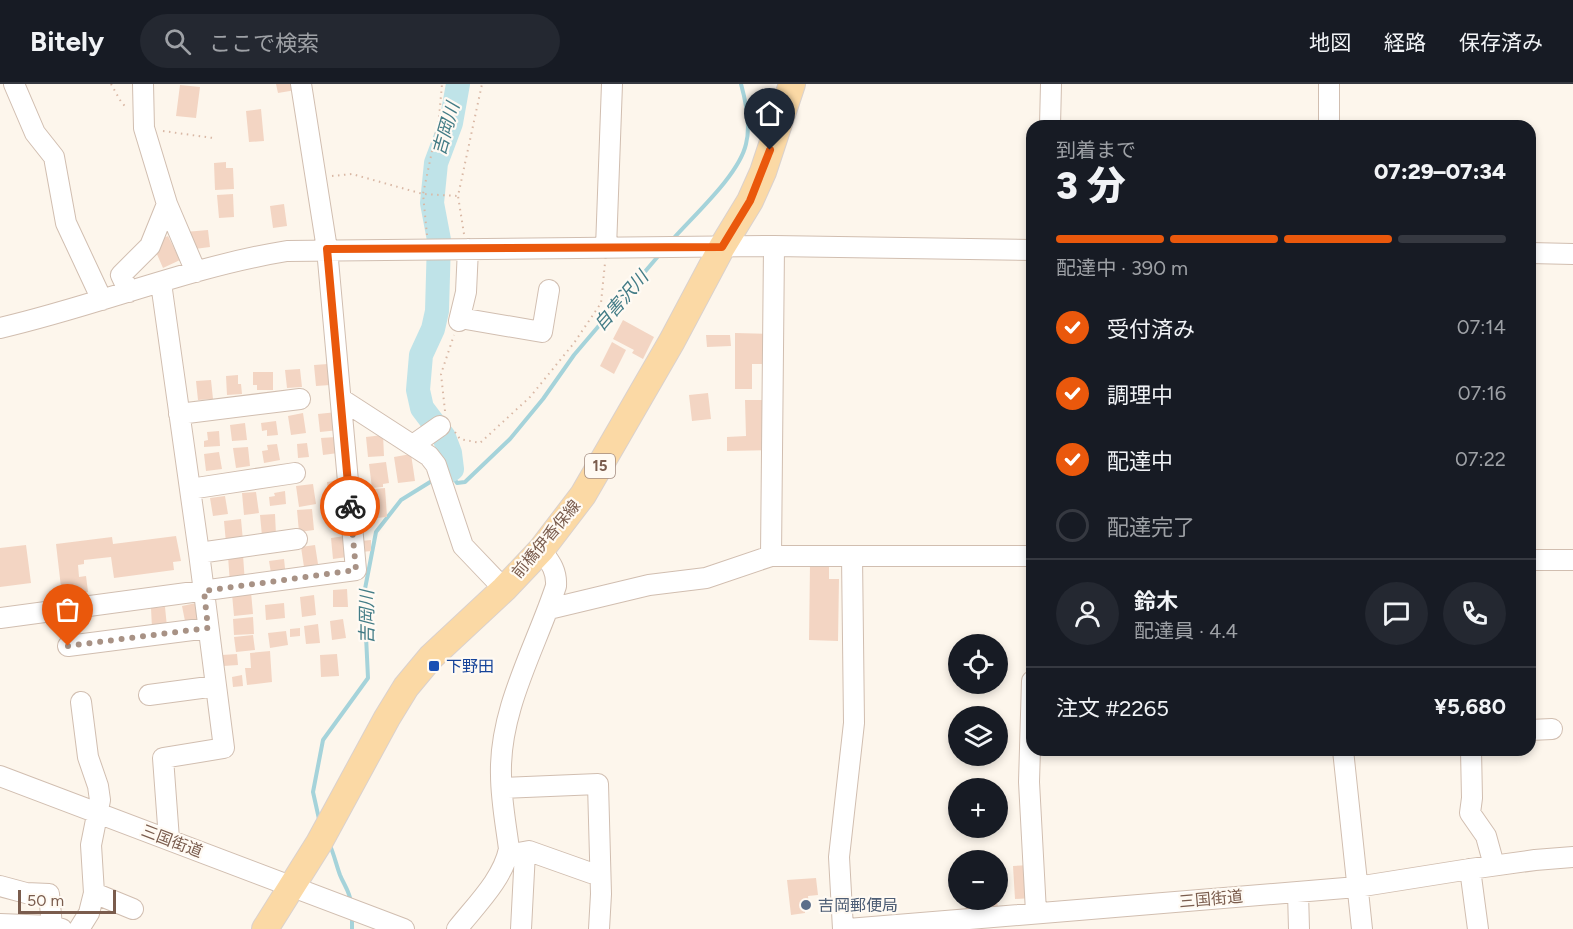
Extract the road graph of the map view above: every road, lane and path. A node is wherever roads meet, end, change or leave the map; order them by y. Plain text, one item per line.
1 (14, 84) edge
2 (143, 84) edge
3 (301, 84) edge
4 (442, 84) edge
5 (482, 84) edge
6 (612, 84) edge
7 (792, 84) edge
8 (1051, 84) edge
9 (1329, 84) edge
10 (1050, 120) edge
11 (1329, 120) edge
12 (316, 178) junction
13 (423, 194) junction
14 (458, 196) junction
15 (167, 204) junction
16 (774, 246) junction
17 (722, 247) junction
18 (606, 248) junction
19 (327, 249) junction
20 (431, 249) junction
21 (462, 249) junction
22 (1026, 250) edge
23 (1536, 253) edge
24 (1573, 254) edge
25 (196, 272) junction
26 (161, 283) junction
27 (549, 290) dead end
28 (129, 292) junction
29 (102, 300) junction
30 (460, 320) junction
31 (0, 328) edge
32 (300, 399) dead end
33 (341, 399) junction
34 (180, 414) junction
35 (432, 431) junction
36 (295, 473) dead end
37 (190, 489) junction
38 (297, 539) dead end
39 (541, 550) junction
40 (199, 553) junction
41 (771, 556) junction
42 (852, 556) junction
43 (1026, 556) edge
44 (1536, 560) edge
45 (1573, 560) edge
46 (504, 589) junction
47 (204, 591) junction
48 (549, 609) junction
49 (0, 618) edge
50 (208, 628) junction
51 (68, 646) dead end
52 (216, 686) junction
53 (149, 695) dead end
54 (81, 702) dead end
55 (1552, 729) dead end
56 (1536, 730) edge
57 (1030, 756) edge
58 (1344, 756) edge
59 (1471, 756) edge
60 (0, 776) edge
61 (502, 788) junction
62 (98, 814) junction
63 (169, 839) junction
64 (516, 854) junction
65 (1573, 857) edge
66 (1494, 865) junction
67 (1470, 868) junction
68 (1573, 868) edge
69 (600, 872) junction
70 (0, 886) edge
71 (292, 887) junction
72 (1356, 887) junction
73 (1298, 892) junction
74 (94, 893) junction
75 (133, 909) dead end
76 (1036, 912) junction
77 (0, 924) edge
78 (57, 928) edge
79 (78, 929) edge
80 (265, 929) edge
81 (404, 929) edge
82 (457, 929) edge
83 (521, 929) edge
84 (599, 929) edge
85 (849, 929) edge
86 (1299, 929) edge
87 (1362, 929) edge
88 (1478, 929) edge

1 - 29 street
2 - 15 street
3 - 12 street
4 - 13 path
5 - 14 path
6 - 18 street
7 - 17 main road, 前橋伊香保線 / 15
8 - 10 street
9 - 11 street
12 - 13 path
12 - 19 street
13 - 14 path
13 - 20 path
14 - 21 path
15 - 25 street
15 - 28 street
16 - 17 street
16 - 22 street
16 - 41 street
17 - 18 street
17 - 39 main road, 前橋伊香保線 / 15
18 - 21 street
18 - 35 path
19 - 20 street
19 - 25 street
19 - 33 street
20 - 21 street
21 - 30 street
23 - 24 street
25 - 26 street
26 - 28 street
26 - 34 street
27 - 30 street
28 - 29 street
29 - 31 street
30 - 35 path
32 - 34 street
33 - 35 street
33 - 47 street
34 - 37 street
35 - 46 street
36 - 37 street
37 - 40 street
38 - 40 street
39 - 46 main road, 前橋伊香保線 / 15
39 - 48 street
40 - 47 street
41 - 42 street
41 - 48 street
42 - 43 street
42 - 85 street
44 - 45 street
46 - 71 main road, 前橋伊香保線 / 15
47 - 49 street
47 - 50 street
48 - 61 street
50 - 51 street
50 - 52 street
52 - 53 street
52 - 63 street
54 - 62 street
55 - 56 street
57 - 76 street
58 - 72 street
59 - 66 street
60 - 62 street, 三国街道
61 - 64 street
61 - 69 street
62 - 63 street, 三国街道
62 - 74 street
63 - 71 street, 三国街道
64 - 69 street
64 - 82 street
64 - 83 street
65 - 66 street, 三国街道
65 - 68 street
66 - 67 street, 三国街道
67 - 72 street, 三国街道
67 - 88 street
69 - 84 street
70 - 78 street
71 - 80 main road, 前橋伊香保線 / 15
71 - 81 street, 三国街道
72 - 73 street, 三国街道
72 - 87 street
73 - 76 street, 三国街道
73 - 86 street
74 - 75 street
74 - 79 street
76 - 85 street, 三国街道
77 - 78 street

